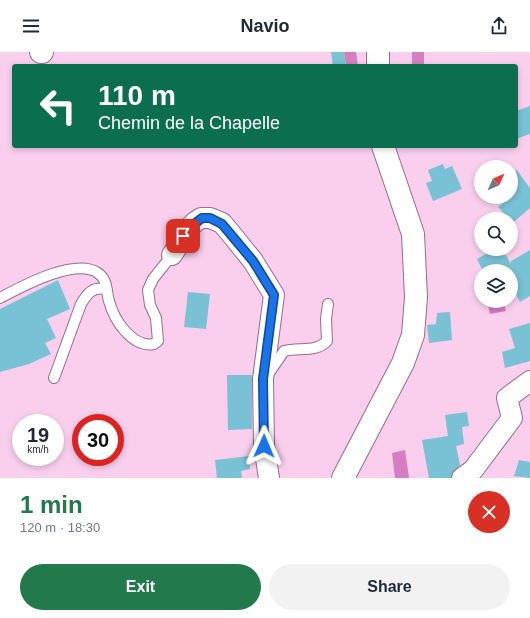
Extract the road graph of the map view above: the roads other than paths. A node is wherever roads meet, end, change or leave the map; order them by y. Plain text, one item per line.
1 (378, 52) edge
2 (378, 64) edge
3 (384, 148) edge
4 (172, 255) joint
5 (106, 289) junction
6 (0, 298) edge
7 (328, 304) dead end
8 (54, 378) dead end
9 (263, 379) junction
10 (530, 381) edge
11 (269, 478) edge
12 (343, 478) edge
13 (462, 478) edge

1 - 2 street
3 - 12 street
4 - 5 lane
4 - 9 street
5 - 6 lane
5 - 8 lane
7 - 9 lane
9 - 11 street
10 - 13 street

